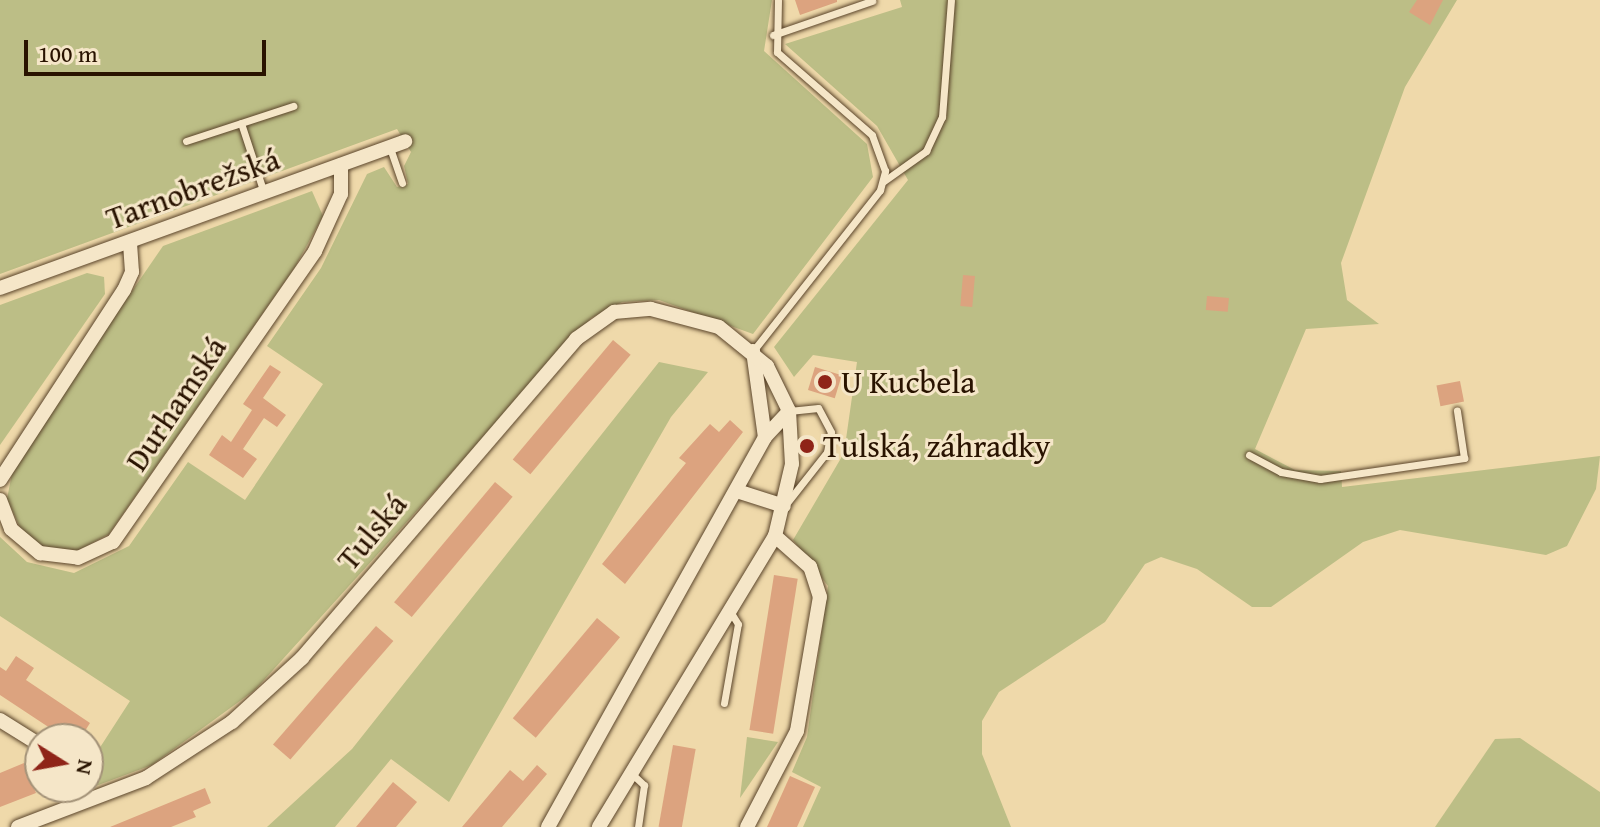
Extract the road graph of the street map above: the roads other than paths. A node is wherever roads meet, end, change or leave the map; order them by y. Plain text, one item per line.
1 (778, 0) edge
2 (951, 0) edge
3 (872, 1) edge
4 (773, 35) junction
5 (293, 106) dead end
6 (241, 123) junction
7 (186, 141) dead end
8 (405, 141) dead end
9 (390, 146) junction
10 (341, 165) junction
11 (884, 181) junction
12 (402, 183) dead end
13 (264, 193) junction
14 (130, 242) junction
15 (0, 288) edge
16 (753, 351) junction
17 (789, 411) junction
18 (1457, 411) dead end
19 (765, 437) junction
20 (1249, 455) dead end
21 (0, 480) edge
22 (740, 492) junction
23 (0, 500) edge
24 (784, 506) junction
25 (775, 536) junction
26 (728, 610) junction
27 (724, 703) dead end
28 (0, 720) edge
29 (24, 735) edge
30 (631, 773) junction
31 (18, 827) edge
32 (548, 827) edge
33 (599, 827) edge
34 (638, 827) edge
35 (747, 827) edge

1 - 4 lane
2 - 11 lane
3 - 4 lane
4 - 11 lane
5 - 6 lane
6 - 7 lane
6 - 13 lane
8 - 9 street, Tarnobrežská
9 - 10 street, Tarnobrežská
9 - 12 lane
10 - 13 street, Tarnobrežská
10 - 23 street, Durhamská
11 - 16 lane
13 - 14 street, Tarnobrežská
14 - 15 street, Tarnobrežská
14 - 21 street
16 - 17 street, Tulská
16 - 19 street
16 - 31 street, Tulská
17 - 19 street
17 - 24 street, Tulská
17 - 24 lane, Tulská
18 - 20 lane
19 - 22 street
22 - 24 street
22 - 32 street
24 - 25 street, Tulská
25 - 26 street, Tulská
25 - 35 street
26 - 27 lane
26 - 30 street, Tulská
28 - 29 street
30 - 33 street, Tulská
30 - 34 lane

